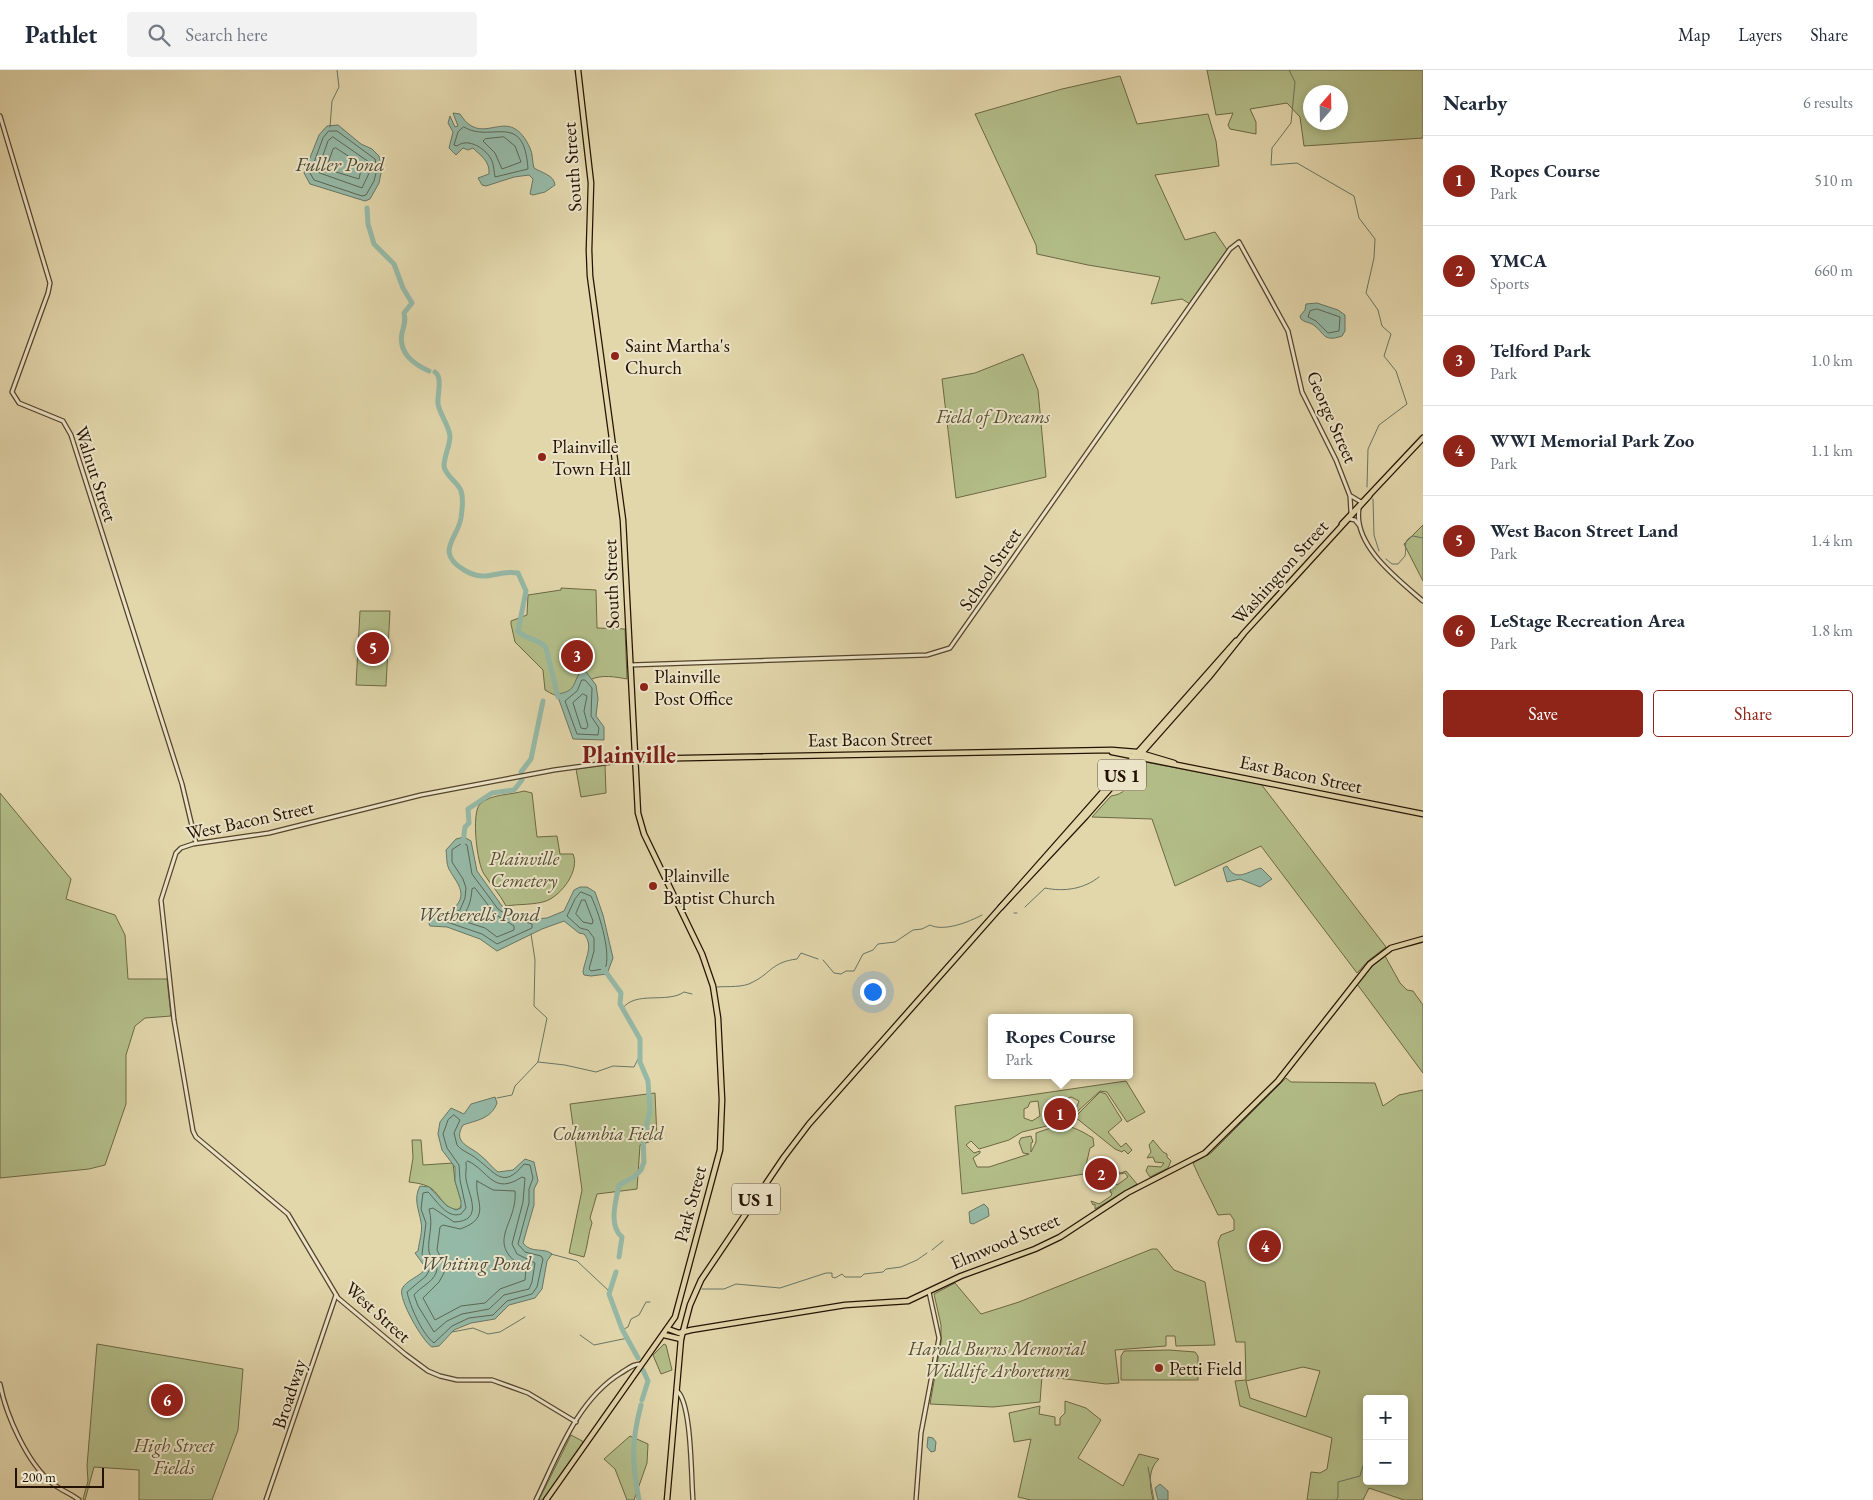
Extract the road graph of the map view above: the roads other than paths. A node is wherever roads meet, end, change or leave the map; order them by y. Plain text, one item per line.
1 (578, 70) edge
2 (0, 116) edge
3 (1239, 242) joint
4 (1423, 438) edge
5 (1350, 496) junction
6 (1369, 496) junction
7 (1361, 502) junction
8 (1359, 510) junction
9 (1351, 512) junction
10 (1350, 519) junction
11 (1360, 525) junction
12 (1342, 526) junction
13 (1423, 601) edge
14 (629, 665) junction
15 (1105, 750) junction
16 (1139, 752) junction
17 (1135, 757) junction
18 (635, 759) junction
19 (1174, 763) junction
20 (1423, 814) edge
21 (196, 844) junction
22 (1423, 939) edge
23 (721, 1082) joint
24 (212, 1150) joint
25 (929, 1292) junction
26 (336, 1295) junction
27 (668, 1329) junction
28 (682, 1332) junction
29 (664, 1335) junction
30 (681, 1339) junction
31 (642, 1364) junction
32 (0, 1384) edge
33 (676, 1390) junction
34 (576, 1422) junction
35 (79, 1500) edge
36 (266, 1500) edge
37 (536, 1500) edge
38 (546, 1500) edge
39 (666, 1500) edge
40 (692, 1500) edge
41 (916, 1500) edge

1 - 14 main road, South Street
2 - 21 street, Walnut Street
3 - 5 street, George Street
3 - 14 street, School Street
4 - 6 main road, Washington Street / US 1
5 - 7 street
5 - 9 street, George Street
6 - 7 main road, Washington Street / US 1
6 - 8 main road, Washington Street / US 1
7 - 9 main road, Washington Street / US 1
8 - 10 main road, Washington Street / US 1
8 - 11 street
9 - 12 main road, Washington Street / US 1
10 - 11 street
10 - 12 main road, Washington Street / US 1
11 - 13 street
12 - 16 main road, Washington Street / US 1
14 - 18 main road, South Street
15 - 16 main road, East Bacon Street
15 - 17 main road, East Bacon Street
15 - 18 main road, East Bacon Street
16 - 17 main road, Washington Street / US 1
16 - 19 main road, East Bacon Street
17 - 19 main road, East Bacon Street
17 - 28 main road, Washington Street / US 1
18 - 21 street, West Bacon Street
18 - 23 main road, South Street
19 - 20 main road, East Bacon Street
21 - 24 street, West Bacon Street
22 - 25 main road, Elmwood Street
23 - 27 main road, Park Street
24 - 26 street, West Street
25 - 28 main road, Elmwood Street
25 - 41 street
26 - 34 street, West Street
26 - 36 street, Broadway
27 - 28 main road, Elmwood Street
27 - 29 main road, Park Street
28 - 30 main road, US 1
29 - 30 main road
29 - 31 main road, Park Street
30 - 33 main road, US 1
31 - 34 street
31 - 38 main road, Park Street
32 - 35 street
33 - 39 main road, US 1
33 - 40 street
34 - 37 street

